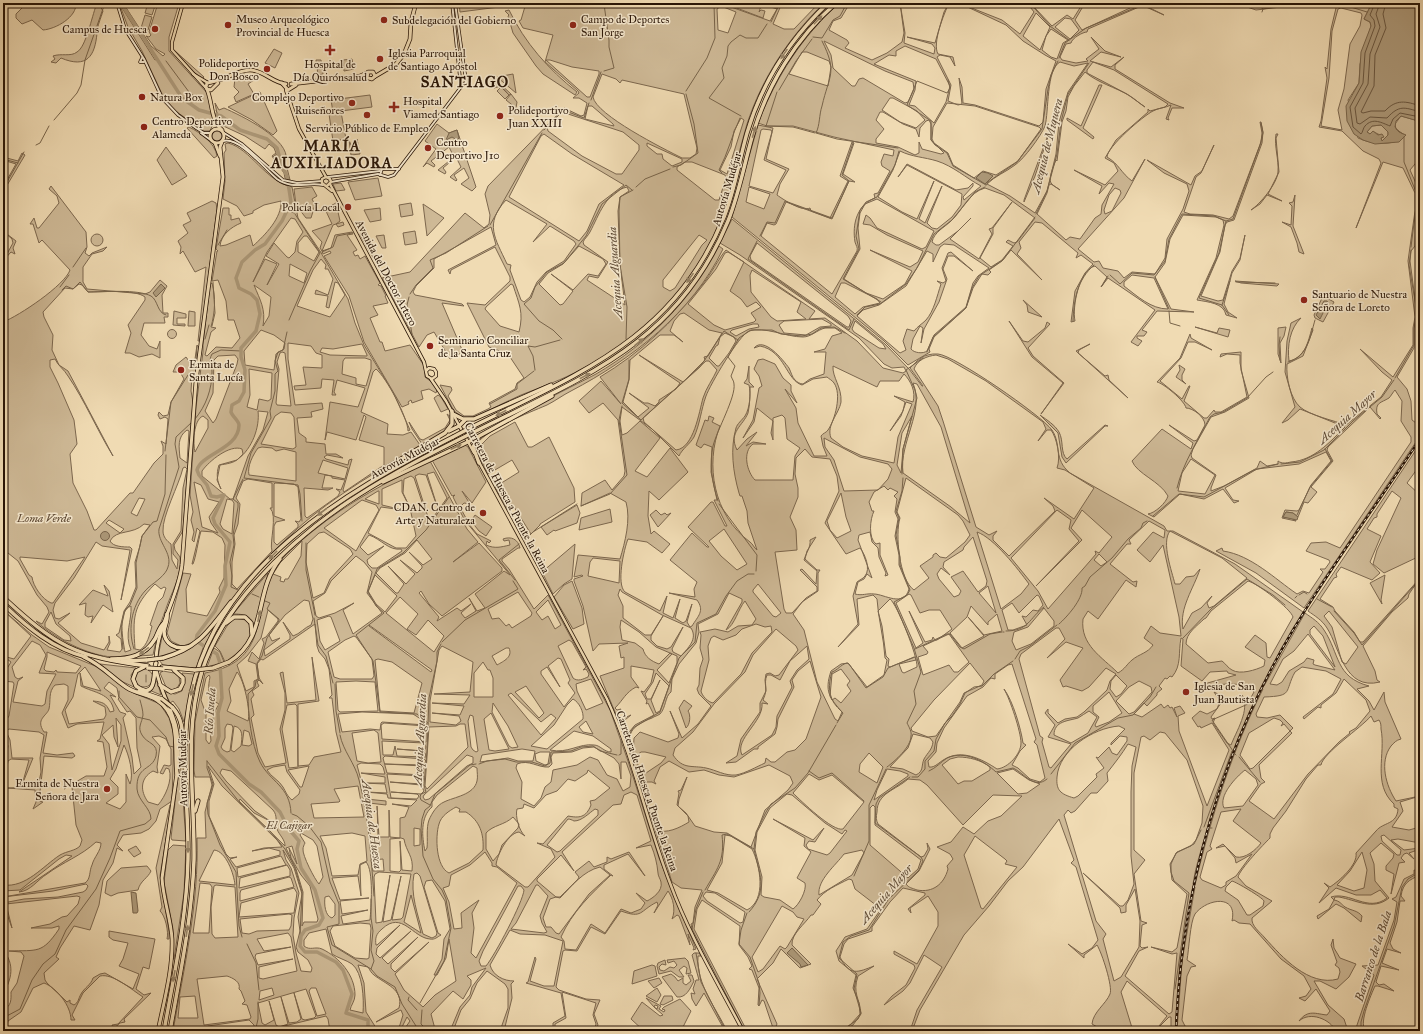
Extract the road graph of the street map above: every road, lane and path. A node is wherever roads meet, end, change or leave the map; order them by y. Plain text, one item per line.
1 (117, 3) edge
2 (183, 3) edge
3 (416, 3) edge
4 (452, 3) edge
5 (455, 3) edge
6 (828, 3) edge
7 (836, 3) edge
8 (457, 16) junction
9 (453, 17) junction
10 (456, 37) junction
11 (460, 37) junction
12 (459, 58) junction
13 (463, 58) junction
14 (186, 67) junction
15 (374, 72) junction
16 (382, 72) junction
17 (367, 73) junction
18 (360, 76) junction
19 (374, 77) junction
20 (367, 78) junction
21 (219, 82) junction
22 (210, 83) junction
23 (462, 84) junction
24 (288, 87) junction
25 (213, 88) junction
26 (206, 89) junction
27 (210, 98) junction
28 (215, 121) junction
29 (196, 128) junction
30 (212, 132) junction
31 (223, 132) junction
32 (213, 142) junction
33 (222, 142) junction
34 (400, 169) junction
35 (386, 170) junction
36 (380, 171) junction
37 (322, 172) junction
38 (380, 175) junction
39 (276, 176) junction
40 (383, 176) junction
41 (327, 177) junction
42 (322, 181) junction
43 (330, 183) junction
44 (295, 184) junction
45 (323, 185) junction
46 (326, 186) junction
47 (221, 188) junction
48 (333, 192) junction
49 (424, 362) junction
50 (431, 368) junction
51 (426, 371) junction
52 (436, 376) junction
53 (431, 379) junction
54 (557, 384) junction
55 (438, 387) junction
56 (564, 387) junction
57 (452, 412) junction
58 (466, 420) junction
59 (459, 426) junction
60 (445, 433) junction
61 (481, 434) junction
62 (467, 441) junction
63 (480, 463) junction
64 (359, 487) junction
65 (368, 488) junction
66 (296, 540) junction
67 (252, 579) junction
68 (3, 597) edge
69 (3, 604) edge
70 (167, 614) junction
71 (24, 616) junction
72 (164, 623) junction
73 (215, 640) junction
74 (192, 646) junction
75 (243, 650) junction
76 (83, 656) junction
77 (111, 659) junction
78 (156, 663) junction
79 (146, 667) junction
80 (162, 668) junction
81 (174, 670) junction
82 (195, 670) junction
83 (122, 683) junction
84 (160, 685) junction
85 (191, 769) junction
86 (177, 774) junction
87 (185, 774) junction
88 (194, 778) dead end
89 (198, 801) dead end
90 (194, 834) junction
91 (158, 1031) edge
92 (164, 1031) edge
93 (170, 1031) edge
94 (743, 1031) edge

1 - 29 main road
2 - 14 main road
3 - 16 highway
4 - 9 main road
5 - 8 main road
6 -> 54 highway, Autovía Mudéjar
56 -> 7 highway, Autovía Mudéjar
8 - 9 main road
8 - 9 main road
8 - 11 main road
9 - 10 main road
10 - 11 main road
10 - 12 main road
11 - 13 main road
12 - 13 main road
12 - 23 main road
13 - 23 main road
14 - 22 main road
14 - 26 main road
15 - 16 highway
15 - 17 highway
15 - 19 highway
16 - 19 highway
17 - 18 highway
17 - 20 highway
18 - 20 highway
18 - 24 highway
19 - 20 highway
21 - 22 highway
21 - 24 highway
21 - 25 highway
22 - 25 highway
22 - 26 highway
23 - 34 main road
24 - 37 main road
25 - 26 highway
25 - 27 highway
26 - 27 highway
27 - 28 highway
28 - 30 highway
28 - 31 highway
29 - 30 main road
29 - 32 main road
30 - 31 highway
30 - 32 highway
31 - 33 highway
31 - 39 main road
32 - 33 highway
32 - 47 highway
33 - 39 main road
33 - 47 highway
34 - 35 main road
34 - 40 main road
35 - 36 main road
35 - 40 main road
36 - 38 main road
36 - 41 main road
37 - 41 main road
37 - 42 main road
38 - 40 main road
38 - 43 main road
39 - 44 main road
41 - 42 main road
41 - 43 main road, Avenida del Doctor Artero
42 - 44 main road
42 - 45 main road
43 - 46 main road
43 - 48 main road, Avenida del Doctor Artero
44 - 45 main road
45 - 46 main road
46 - 48 main road, Avenida del Doctor Artero
47 - 70 highway
48 - 49 main road, Avenida del Doctor Artero
49 - 50 main road, Avenida del Doctor Artero
49 - 51 main road, Avenida del Doctor Artero
50 - 51 main road
50 - 52 main road
51 - 53 main road
52 - 53 main road
52 - 55 main road
53 - 55 main road
54 - 58 highway
54 -> 64 highway, Autovía Mudéjar, bridge
55 - 57 main road
56 - 61 highway
56 - 65 highway, Autovía Mudéjar, bridge
57 - 58 highway
57 - 59 main road, Carretera de Huesca a Puente la Reina
57 - 60 highway
58 - 59 highway
59 - 60 highway
59 - 62 main road, Carretera de Huesca a Puente la Reina
60 - 64 highway
61 - 62 highway
61 - 63 highway
62 - 63 main road, Carretera de Huesca a Puente la Reina
65 -> 62 highway
63 - 94 main road, Carretera de Huesca a Puente la Reina
64 -> 67 highway, Autovía Mudéjar
65 - 66 highway, Autovía Mudéjar
66 - 73 highway, Autovía Mudéjar
75 -> 66 highway
67 - 74 highway
67 -> 87 highway, Autovía Mudéjar
68 - 71 highway
69 - 76 highway
70 - 72 highway
70 - 74 highway
71 - 76 highway
71 - 77 highway
72 -> 77 highway
72 - 78 highway
73 - 75 highway
73 - 85 highway, Autovía Mudéjar
74 - 77 highway, bridge
75 - 82 highway, bridge
76 - 79 highway
76 - 83 highway
78 - 79 highway
78 - 84 highway
79 - 80 highway, bridge
80 - 81 highway
80 - 82 highway
81 - 82 highway
81 - 84 highway
83 - 86 highway
83 - 87 highway, bridge
84 - 86 highway
85 - 88 highway
85 - 90 highway, Autovía Mudéjar
86 - 91 highway
87 -> 92 highway, Autovía Mudéjar
89 - 90 highway
93 -> 90 highway, Autovía Mudéjar

